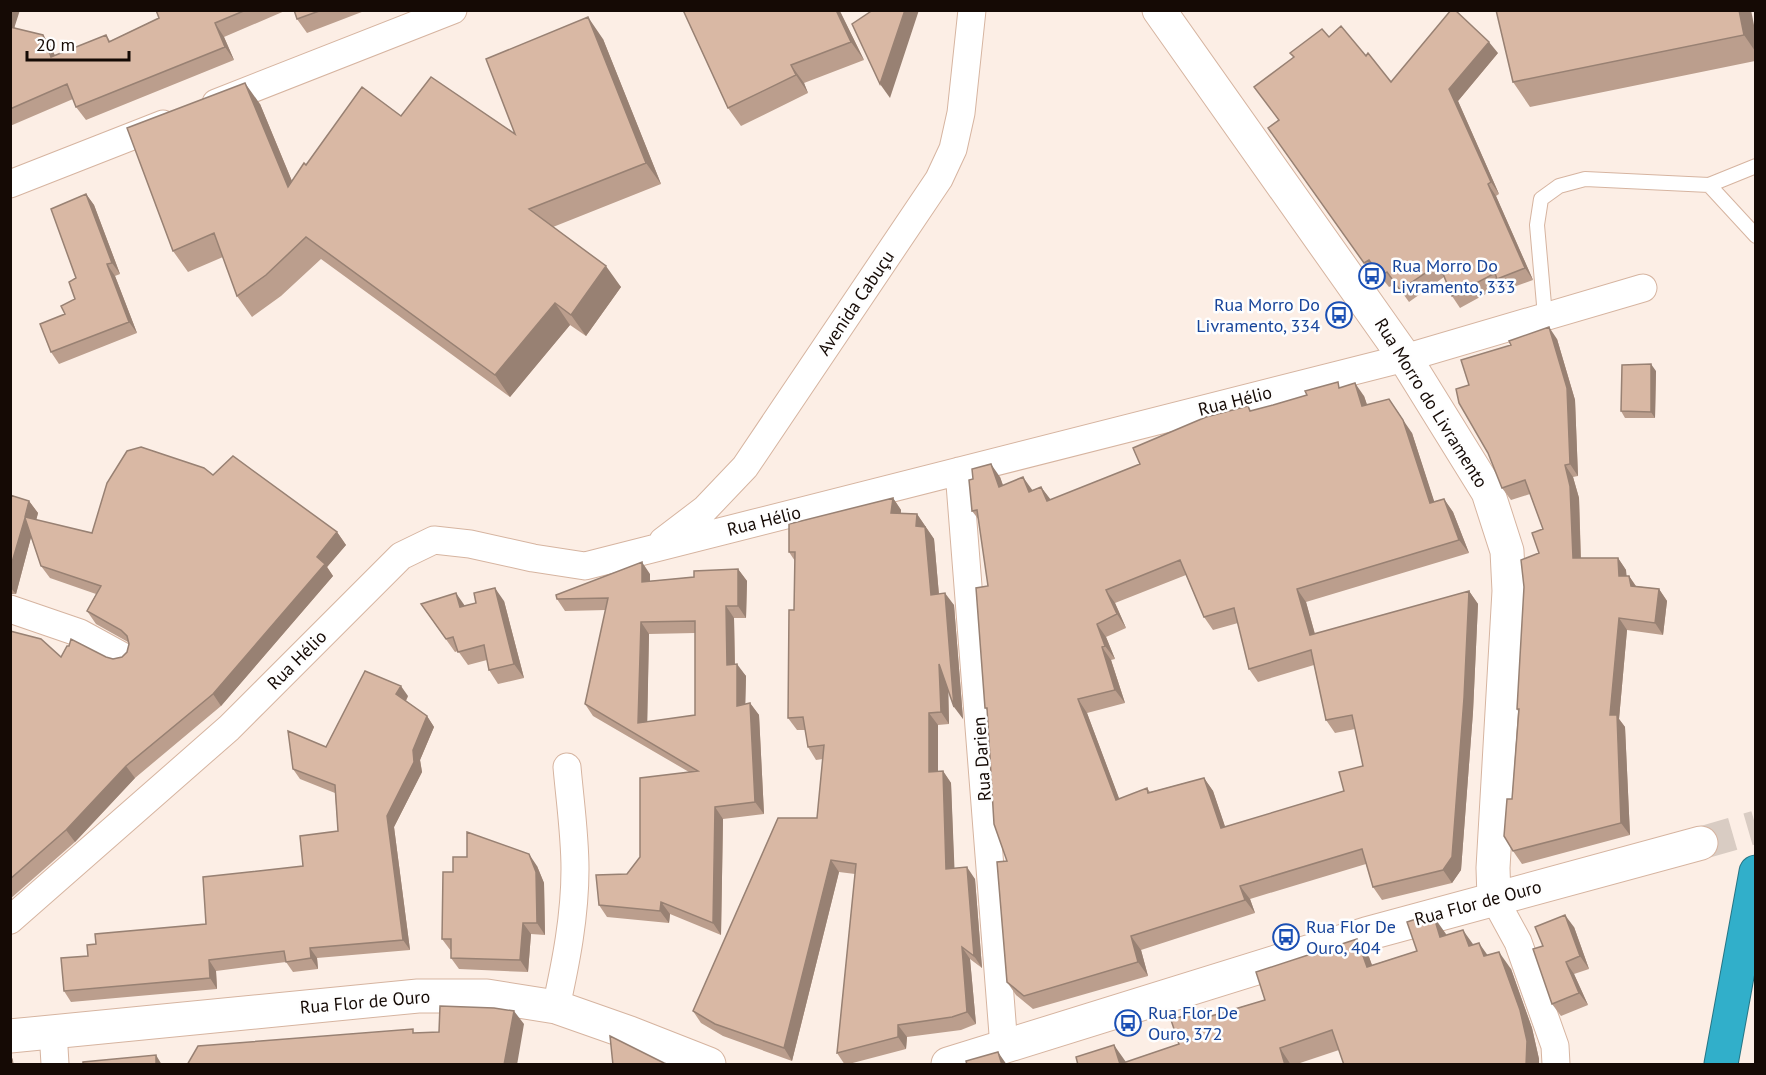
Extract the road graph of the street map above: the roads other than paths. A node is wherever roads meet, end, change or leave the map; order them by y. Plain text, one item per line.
1 (453, 10) edge
2 (972, 10) edge
3 (1159, 10) edge
4 (1755, 166) edge
5 (10, 183) edge
6 (1709, 184) junction
7 (1755, 236) edge
8 (1643, 288) dead end
9 (1545, 316) junction
10 (1405, 358) junction
11 (959, 471) junction
12 (653, 549) junction
13 (10, 609) edge
14 (122, 657) edge
15 (567, 767) dead end
16 (1701, 843) tunnel mouth
17 (1755, 872) edge
18 (1494, 898) junction
19 (10, 920) edge
20 (556, 1007) junction
21 (53, 1031) junction
22 (10, 1036) edge
23 (1005, 1047) junction
24 (56, 1065) edge
25 (709, 1065) edge
26 (948, 1065) edge
27 (1556, 1065) edge
28 (1721, 1065) edge

1 - 5 street
2 - 12 street, Avenida Cabuçu
3 - 10 street, Rua Morro do Livramento
4 - 6 lane
6 - 7 lane
6 - 9 lane
8 - 9 street, Rua Hélio
9 - 10 street, Rua Hélio
10 - 11 street, Rua Hélio
10 - 18 street, Rua Morro do Livramento
11 - 12 street, Rua Hélio
11 - 23 street, Rua Darien
12 - 19 street, Rua Hélio
13 - 14 street
15 - 20 street
16 - 18 street, Rua Flor de Ouro
17 - 28 highway
18 - 23 street, Rua Flor de Ouro
18 - 27 street
20 - 21 street, Rua Flor de Ouro
20 - 25 street, Rua Flor de Ouro
21 - 22 street, Rua Flor de Ouro
21 - 24 street
23 - 26 street, Rua Flor de Ouro

